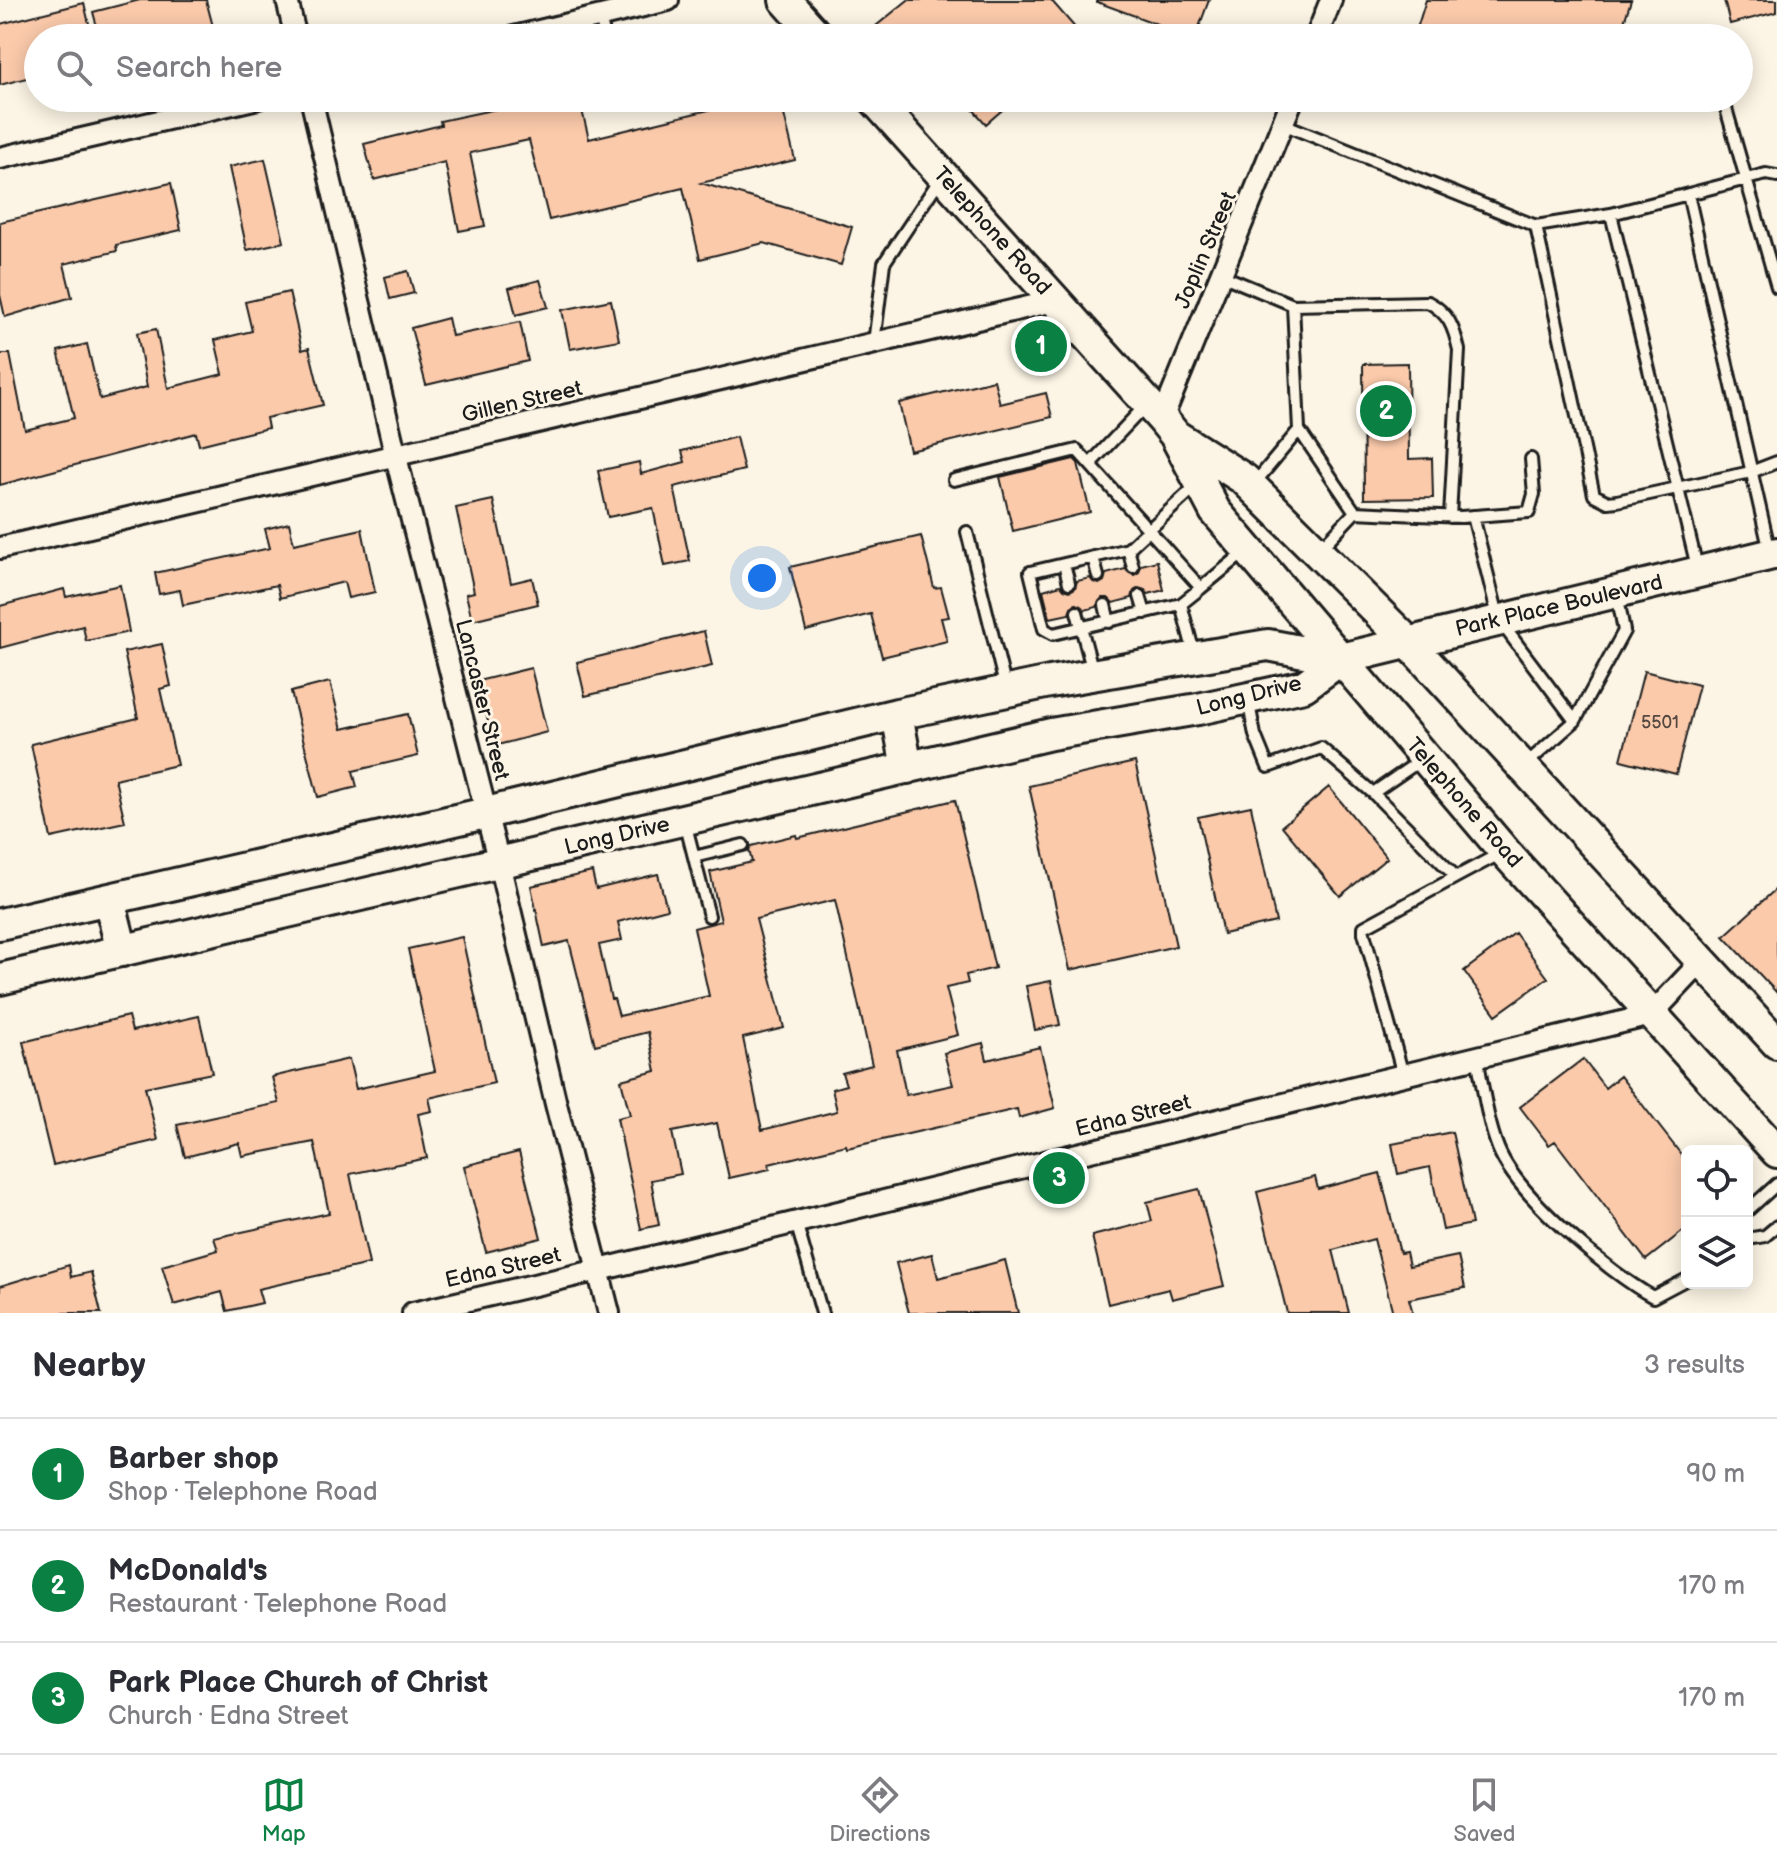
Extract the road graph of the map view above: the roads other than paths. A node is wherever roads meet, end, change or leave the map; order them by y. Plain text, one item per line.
1 (287, 0) edge
2 (668, 0) edge
3 (1331, 0) edge
4 (795, 7) edge
5 (600, 16) junction
6 (293, 24) edge
7 (567, 24) edge
8 (602, 24) edge
9 (808, 24) edge
10 (1322, 24) edge
11 (198, 112) edge
12 (314, 112) edge
13 (886, 112) edge
14 (1288, 112) edge
15 (1727, 112) edge
16 (1283, 124) junction
17 (0, 158) edge
18 (943, 176) junction
19 (1777, 176) edge
20 (1747, 179) junction
21 (1688, 194) junction
22 (1611, 214) junction
23 (1536, 226) junction
24 (1221, 275) junction
25 (1777, 287) edge
26 (1054, 301) junction
27 (1293, 305) junction
28 (874, 343) junction
29 (1161, 419) junction
30 (1299, 430) junction
31 (396, 457) junction
32 (1531, 459) dead end
33 (1777, 462) edge
34 (1090, 464) junction
35 (1751, 472) junction
36 (954, 480) dead end
37 (1200, 483) junction
38 (1252, 487) junction
39 (1677, 490) junction
40 (1355, 512) junction
41 (1473, 516) junction
42 (1450, 517) junction
43 (1150, 530) junction
44 (967, 532) dead end
45 (0, 548) edge
46 (1128, 549) junction
47 (1247, 549) junction
48 (1317, 552) junction
49 (1774, 554) edge
50 (1093, 557) junction
51 (1064, 564) junction
52 (1133, 567) dead end
53 (1698, 572) junction
54 (1098, 576) dead end
55 (1069, 583) dead end
56 (1201, 588) junction
57 (1617, 592) junction
58 (1140, 596) dead end
59 (1181, 604) junction
60 (1105, 605) dead end
61 (1077, 612) dead end
62 (1145, 613) junction
63 (1499, 620) junction
64 (1109, 622) junction
65 (1081, 628) junction
66 (1408, 642) junction
67 (1196, 658) junction
68 (1341, 659) junction
69 (1094, 675) junction
70 (1006, 691) junction
71 (1247, 697) junction
72 (897, 714) junction
73 (1575, 721) junction
74 (1425, 757) junction
75 (1523, 767) junction
76 (907, 768) junction
77 (1373, 793) junction
78 (486, 813) junction
79 (685, 820) junction
80 (743, 845) dead end
81 (1505, 852) junction
82 (694, 857) junction
83 (499, 863) junction
84 (1456, 877) junction
85 (109, 899) junction
86 (709, 916) dead end
87 (0, 924) edge
88 (122, 951) junction
89 (1702, 961) junction
90 (0, 979) edge
91 (1651, 1015) junction
92 (1777, 1043) edge
93 (1477, 1057) junction
94 (1403, 1075) junction
95 (1777, 1152) edge
96 (1777, 1184) edge
97 (1753, 1206) edge
98 (796, 1222) junction
99 (1777, 1226) edge
100 (1753, 1238) edge
101 (599, 1270) junction
102 (1681, 1282) edge
103 (413, 1313) edge
104 (609, 1313) edge
105 (822, 1313) edge

1 - 6 street
2 - 5 street
3 - 10 street
4 - 9 main road
5 - 7 street
5 - 8 lane
11 - 17 street
12 - 31 street, Lancaster Street
13 - 18 main road, Telephone Road
14 - 16 street, Joplin Street
15 - 20 lane
16 - 23 lane
16 - 24 street, Joplin Street
18 - 26 main road, Telephone Road
18 - 28 lane
19 - 20 lane
20 - 21 lane
20 - 25 lane
21 - 22 lane
21 - 35 lane
22 - 23 lane
22 - 39 lane
23 - 39 lane
24 - 27 lane
24 - 29 street, Joplin Street
26 - 28 street, Gillen Street
26 - 29 main road, Telephone Road
27 - 30 lane
27 - 42 lane
28 - 31 street, Gillen Street
29 - 34 lane
29 - 37 main road, Telephone Road
29 - 38 main road, Telephone Road
30 - 38 lane
30 - 40 lane
31 - 45 street, Gillen Street
31 - 78 street, Lancaster Street
32 - 41 lane
33 - 35 lane
34 - 36 lane
34 - 43 lane
35 - 39 lane
35 - 49 lane
37 - 43 lane
37 - 47 main road, Telephone Road
38 - 48 main road, Telephone Road
39 - 53 lane
40 - 42 lane
40 - 48 lane
41 - 42 lane
41 - 63 lane
43 - 46 lane
43 - 56 lane
44 - 70 lane
46 - 50 lane
46 - 52 lane
47 - 56 lane
47 - 68 main road, Telephone Road
48 - 66 main road, Telephone Road
49 - 53 main road, Park Place Boulevard
50 - 51 lane
50 - 54 lane
51 - 55 lane
51 - 65 lane
53 - 57 main road, Park Place Boulevard
56 - 59 lane
57 - 63 main road, Park Place Boulevard
57 - 73 lane
58 - 62 lane
59 - 62 lane
59 - 67 lane
60 - 64 lane
61 - 65 lane
62 - 64 lane
63 - 66 main road, Park Place Boulevard
63 - 73 lane
64 - 65 lane
65 - 69 lane
66 - 68 main road, Park Place Boulevard
66 - 75 main road, Telephone Road
67 - 68 main road, Long Drive
67 - 69 main road, Long Drive
68 - 71 main road, Long Drive
68 - 74 main road, Telephone Road
69 - 70 main road, Long Drive
70 - 72 main road, Long Drive
71 - 76 main road, Long Drive
71 - 77 lane
72 - 76 main road
72 - 78 main road, Long Drive
73 - 75 lane
74 - 77 lane
74 - 81 main road, Telephone Road
75 - 89 main road, Telephone Road
76 - 79 main road, Long Drive
77 - 84 lane
78 - 83 street, Lancaster Street
78 - 85 main road, Long Drive
79 - 82 lane
79 - 83 main road, Long Drive
80 - 82 lane
81 - 84 lane
81 - 91 main road, Telephone Road
82 - 86 lane
83 - 88 main road, Long Drive
83 - 101 street, Lancaster Street
84 - 94 lane
85 - 87 main road, Long Drive
85 - 88 main road
88 - 90 main road, Long Drive
89 - 91 street
89 - 92 main road, Telephone Road
91 - 93 street, Edna Street
91 - 95 main road, Telephone Road
93 - 94 street, Edna Street
93 - 102 lane
94 - 98 street, Edna Street
96 - 97 lane
98 - 101 street, Edna Street
98 - 105 lane
99 - 100 lane
101 - 103 street, Edna Street
101 - 104 street, Lancaster Street

